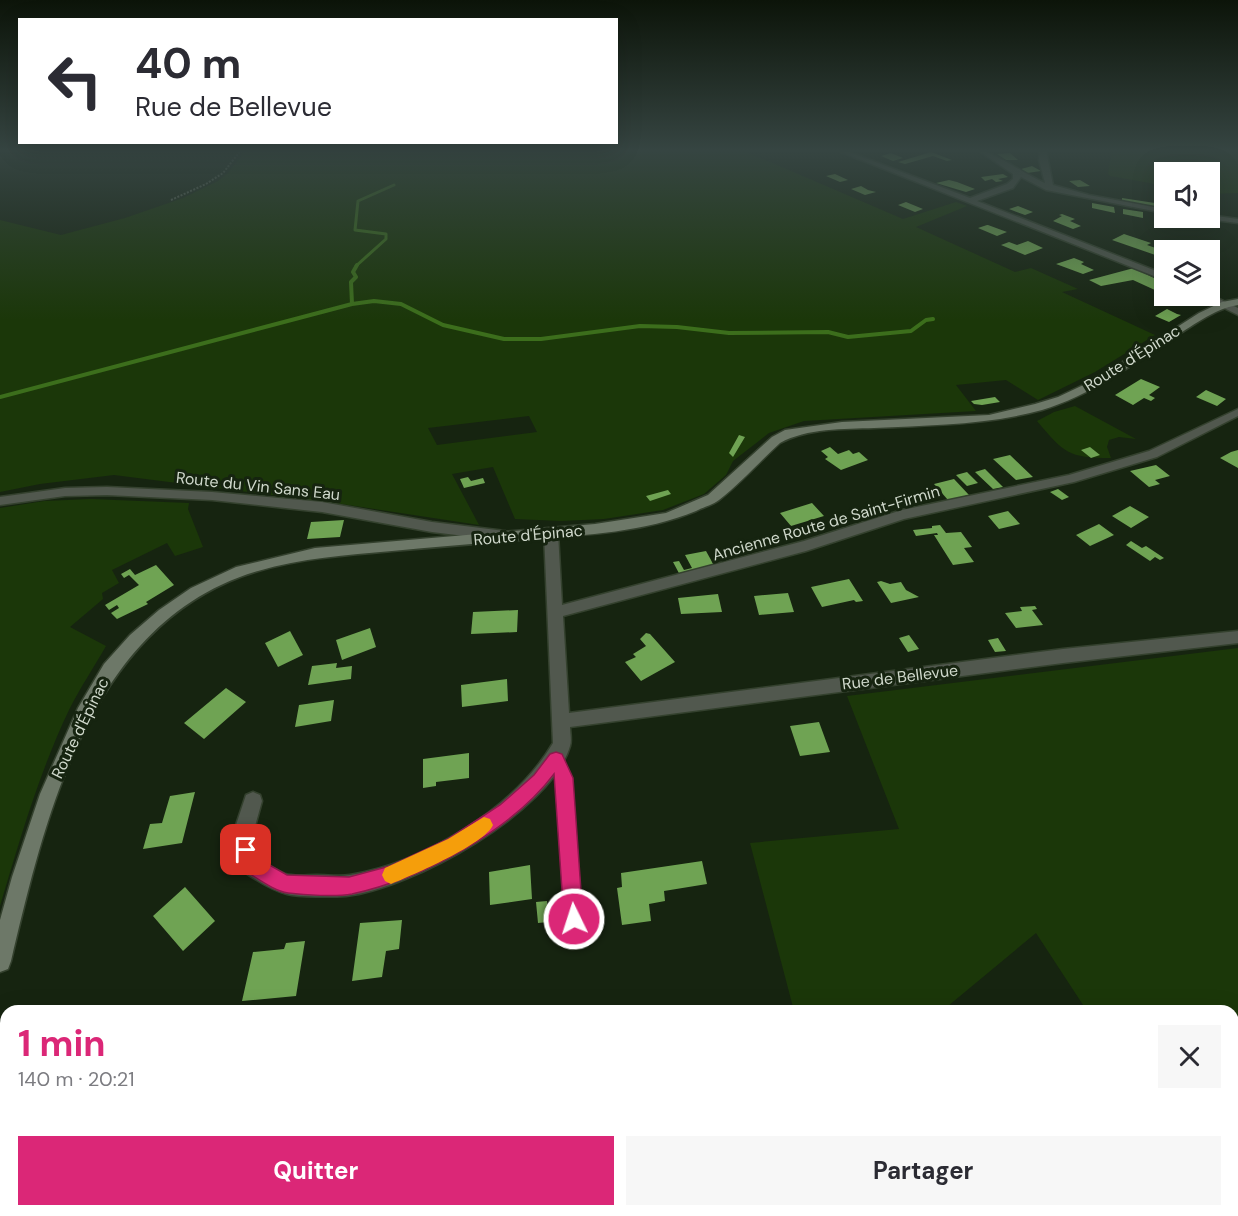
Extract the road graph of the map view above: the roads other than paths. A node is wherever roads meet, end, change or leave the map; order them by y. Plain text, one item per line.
1 (985, 207) edge
2 (1220, 219) edge
3 (1238, 221) edge
4 (1154, 273) edge
5 (1232, 303) edge
6 (1238, 312) edge
7 (1238, 412) edge
8 (0, 501) edge
9 (551, 533) junction
10 (511, 537) junction
11 (556, 612) junction
12 (1238, 638) edge
13 (562, 721) junction
14 (556, 760) junction
15 (253, 801) dead end
16 (587, 939) dead end
17 (0, 961) edge

1 - 4 street
2 - 3 street
5 - 6 street
5 - 9 main road, Route d'Épinac
7 - 11 street, Ancienne Route de Saint-Firmin
8 - 10 street, Route du Vin Sans Eau
9 - 10 main road, Route d'Épinac
9 - 11 street
10 - 17 main road, Route d'Épinac
11 - 13 street
12 - 13 street, Rue de Bellevue
13 - 14 street
14 - 15 street
14 - 16 lane

